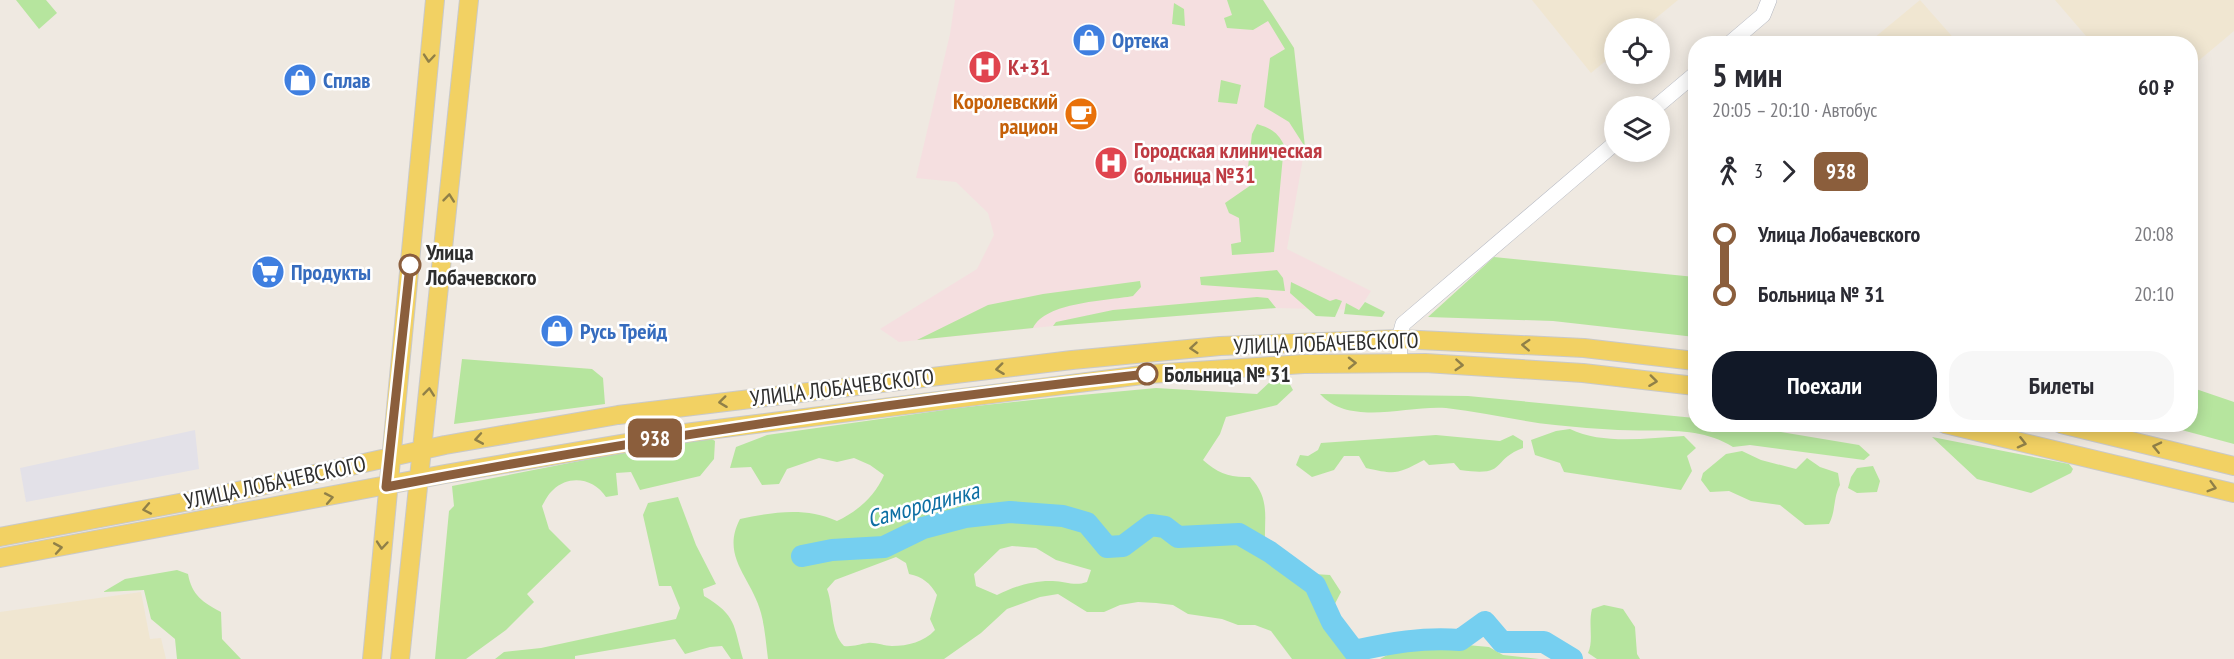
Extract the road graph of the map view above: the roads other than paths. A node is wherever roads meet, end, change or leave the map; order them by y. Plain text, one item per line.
1 (435, 0) edge
2 (469, 0) edge
3 (1769, 0) edge
4 (1739, 36) edge
5 (1688, 80) edge
6 (1669, 96) edge
7 (1604, 153) edge
8 (1399, 339) junction
9 (1688, 360) edge
10 (1400, 363) junction
11 (1688, 385) edge
12 (1979, 432) edge
13 (2094, 432) edge
14 (423, 450) junction
15 (389, 457) junction
16 (2234, 466) edge
17 (421, 480) junction
18 (386, 487) junction
19 (2234, 493) edge
20 (0, 537) edge
21 (0, 558) edge
22 (372, 659) edge
23 (400, 659) edge

1 -> 15 main road
14 -> 2 main road
3 - 4 street
5 - 6 street
7 - 8 street
9 -> 8 main road, УЛИЦА ЛОБАЧЕВСКОГО
8 - 10 street
8 -> 14 main road, УЛИЦА ЛОБАЧЕВСКОГО
10 -> 11 main road, УЛИЦА ЛОБАЧЕВСКОГО
17 -> 10 main road, УЛИЦА ЛОБАЧЕВСКОГО
12 -> 19 main road
16 -> 13 main road
14 - 15 main road, УЛИЦА ЛОБАЧЕВСКОГО
14 - 17 main road
15 - 18 main road
15 -> 20 main road, УЛИЦА ЛОБАЧЕВСКОГО
17 - 18 main road, УЛИЦА ЛОБАЧЕВСКОГО
17 - 23 main road
21 -> 18 main road, УЛИЦА ЛОБАЧЕВСКОГО
18 -> 22 main road

